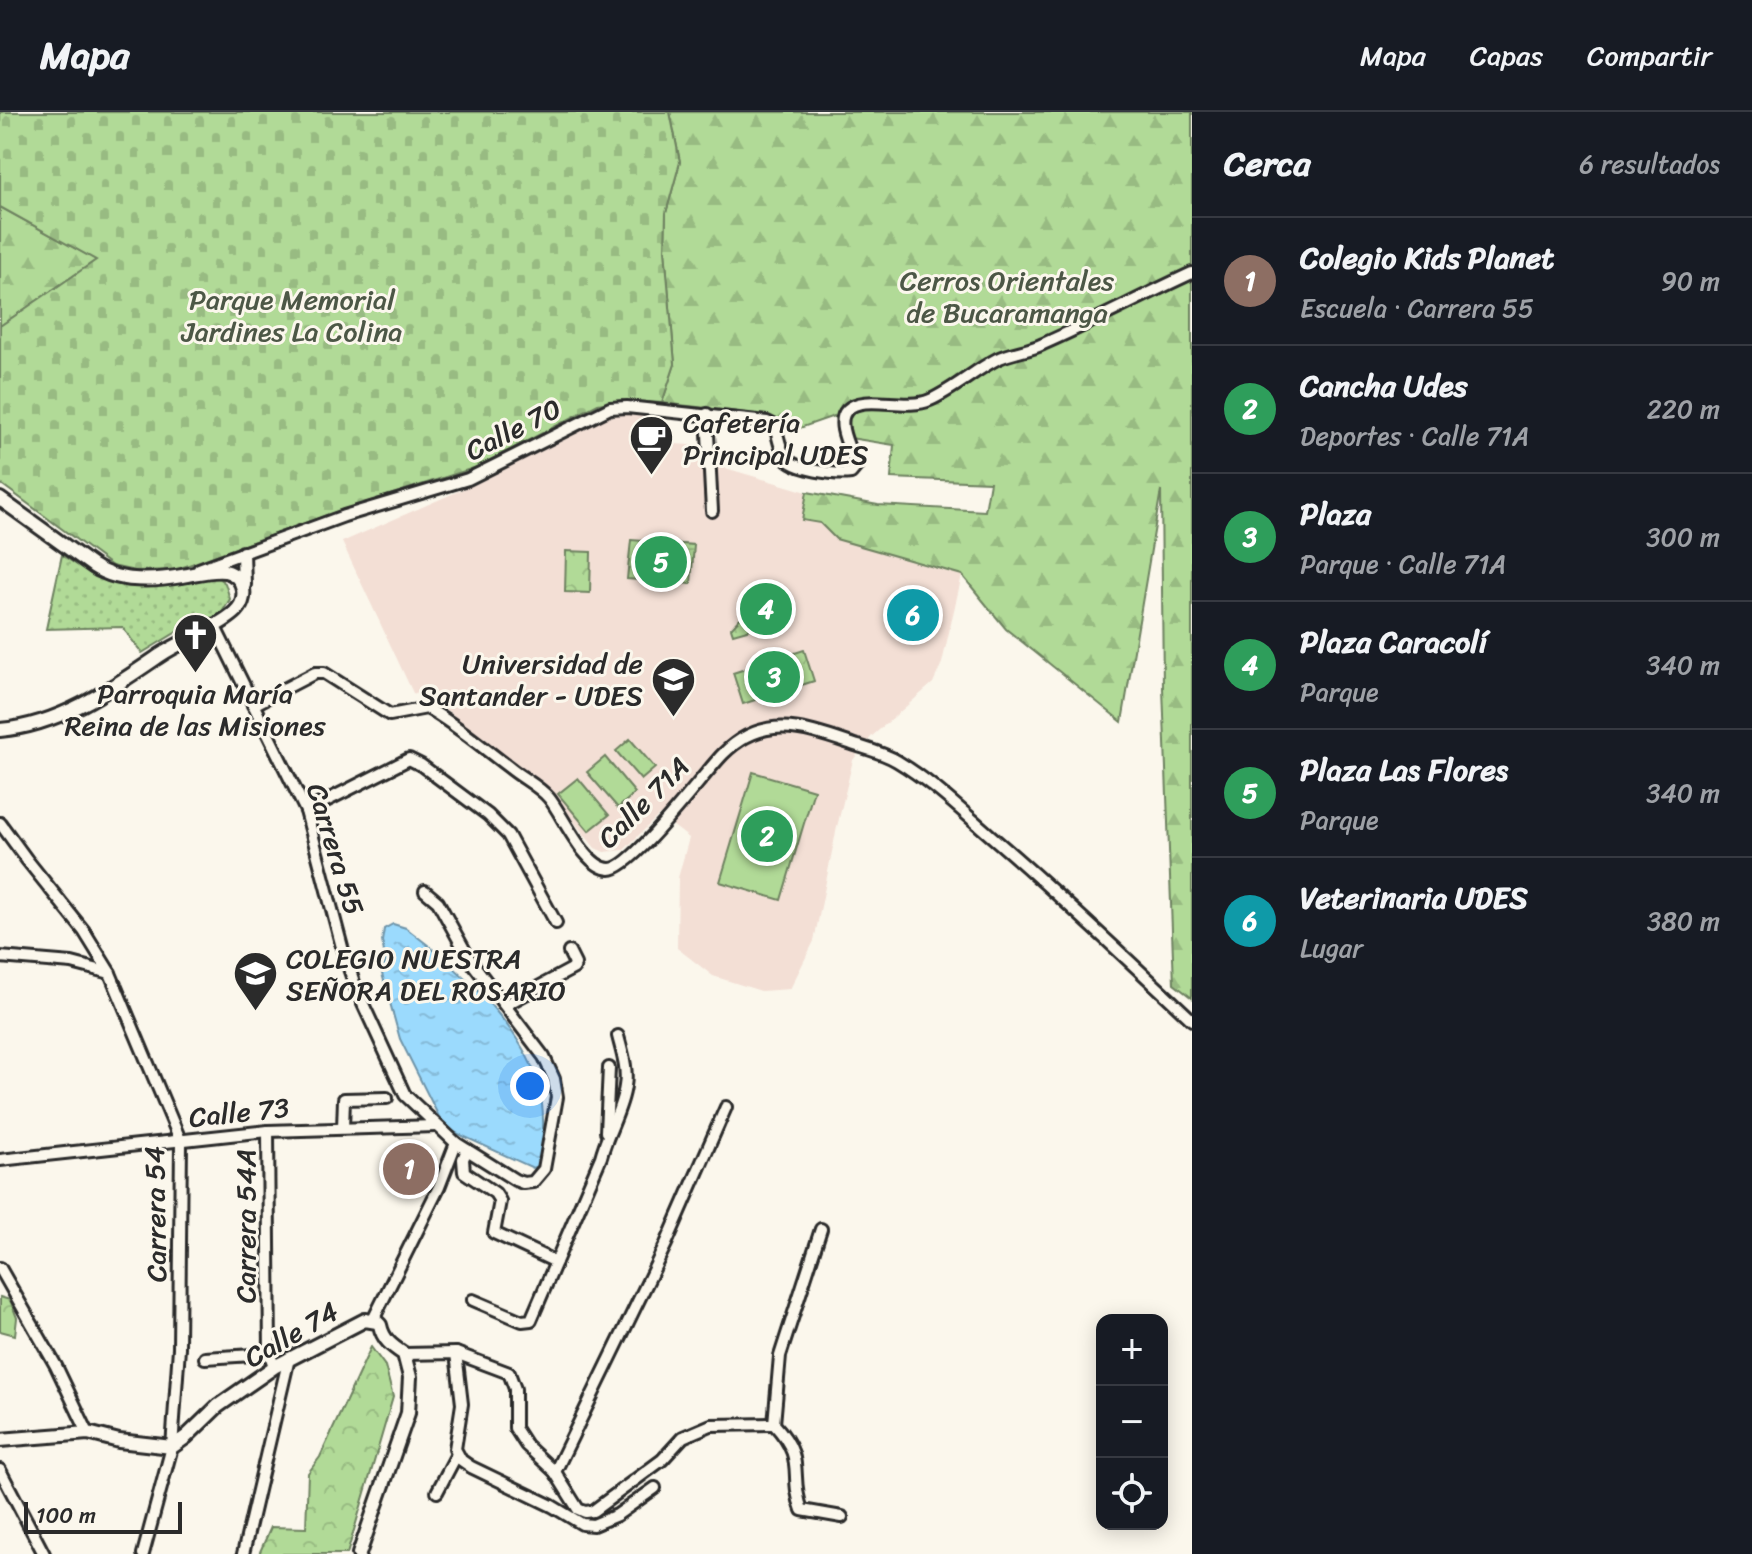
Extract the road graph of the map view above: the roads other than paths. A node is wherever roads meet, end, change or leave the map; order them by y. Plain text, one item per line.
1 (1192, 273) edge
2 (707, 414) junction
3 (0, 499) edge
4 (712, 511) dead end
5 (243, 553) junction
6 (209, 571) junction
7 (178, 577) junction
8 (244, 592) junction
9 (229, 616) junction
10 (214, 625) junction
11 (253, 705) junction
12 (0, 730) edge
13 (306, 811) junction
14 (0, 823) edge
15 (425, 891) dead end
16 (556, 923) dead end
17 (569, 952) dead end
18 (0, 957) edge
19 (110, 973) junction
20 (505, 1005) junction
21 (1192, 1020) edge
22 (618, 1036) dead end
23 (609, 1068) dead end
24 (387, 1098) dead end
25 (726, 1107) dead end
26 (436, 1126) junction
27 (343, 1128) junction
28 (268, 1131) junction
29 (606, 1138) junction
30 (181, 1142) junction
31 (456, 1143) junction
32 (471, 1153) junction
33 (0, 1160) edge
34 (821, 1229) dead end
35 (556, 1262) junction
36 (0, 1268) edge
37 (473, 1300) dead end
38 (373, 1320) junction
39 (456, 1353) junction
40 (270, 1354) junction
41 (404, 1354) junction
42 (205, 1358) dead end
43 (289, 1358) junction
44 (274, 1367) junction
45 (774, 1424) junction
46 (88, 1433) junction
47 (0, 1440) edge
48 (172, 1447) junction
49 (457, 1454) junction
50 (0, 1470) edge
51 (555, 1472) junction
52 (655, 1488) dead end
53 (437, 1492) dead end
54 (842, 1517) dead end
55 (44, 1554) edge
56 (143, 1554) edge
57 (243, 1554) edge
58 (359, 1554) edge

1 - 2 street, Calle 70
2 - 4 street
2 - 5 street, Calle 70
3 - 7 street, Calle 70
5 - 7 street, Calle 70
5 - 8 street
6 - 7 street, Calle 70
6 - 8 street
6 - 9 street
8 - 9 street
9 - 10 street
10 - 11 street, Carrera 55
10 - 12 street
11 - 13 street, Carrera 55
11 - 21 street, Calle 71A
13 - 16 street
13 - 26 street, Carrera 55
14 - 19 street, Carrera 54
15 - 20 street
17 - 20 street
18 - 19 street
19 - 30 street, Carrera 54
20 - 32 street, Carrera 55
22 - 29 street
23 - 29 street
24 - 27 street
25 - 51 street
26 - 27 street, Calle 73
26 - 31 street, Carrera 55
27 - 28 street, Calle 73
28 - 30 street, Calle 73
28 - 40 street, Carrera 54A
29 - 35 street
30 - 33 street, Calle 73
30 - 48 street, Carrera 54
31 - 32 street, Carrera 55
31 - 38 street
32 - 35 street
34 - 45 street
35 - 37 street
36 - 46 street
38 - 41 street, Calle 74
38 - 43 street, Calle 74
39 - 41 street
39 - 49 street
39 - 51 street
40 - 42 street
40 - 44 street, Carrera 54A
41 - 58 street
43 - 44 street, Calle 74
43 - 57 street
44 - 48 street, Calle 74
45 - 51 street
45 - 54 street
46 - 47 street
46 - 48 street
48 - 56 street, Carrera 54
49 - 52 street
49 - 53 street
50 - 55 street

